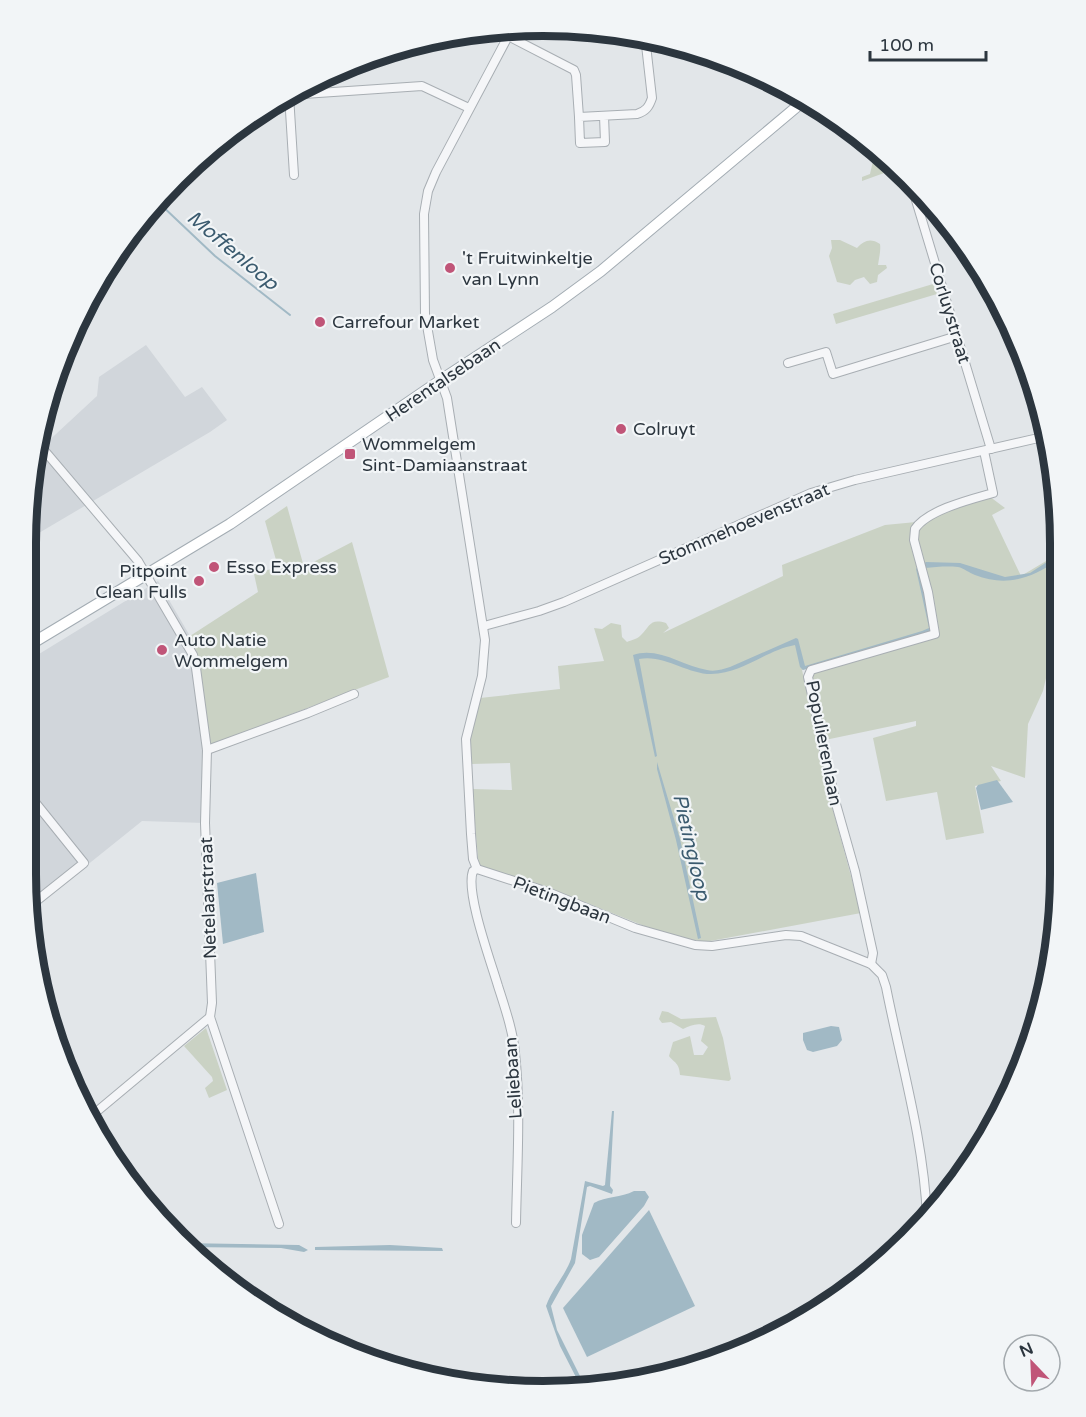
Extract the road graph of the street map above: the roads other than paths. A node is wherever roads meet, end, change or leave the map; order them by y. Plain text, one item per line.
1 (507, 37) edge
2 (518, 37) edge
3 (646, 47) edge
4 (309, 94) edge
5 (290, 104) edge
6 (798, 105) edge
7 (469, 108) junction
8 (604, 116) junction
9 (579, 117) junction
10 (294, 175) dead end
11 (916, 200) edge
12 (957, 336) junction
13 (788, 363) dead end
14 (441, 381) junction
15 (1039, 438) edge
16 (45, 450) edge
17 (988, 450) junction
18 (146, 576) junction
19 (484, 626) junction
20 (36, 641) edge
21 (354, 694) dead end
22 (207, 750) junction
23 (36, 803) edge
24 (477, 869) junction
25 (37, 901) edge
26 (871, 963) junction
27 (210, 1017) junction
28 (96, 1112) edge
29 (926, 1205) edge
30 (516, 1223) dead end
31 (279, 1224) dead end

1 - 7 street
2 - 9 street
3 - 8 street
4 - 7 street
5 - 10 street
6 - 14 main road, Herentalsebaan
7 - 14 street
8 - 9 street
8 - 9 street
11 - 12 street, Corluystraat
12 - 13 street
12 - 17 street, Corluystraat
14 - 18 main road, Herentalsebaan
14 - 19 street
15 - 17 street, Stommehoevenstraat
16 - 18 street, Netelaarstraat
17 - 19 street, Stommehoevenstraat
17 - 26 street, Populierenlaan
18 - 20 main road, Herentalsebaan
18 - 22 street, Netelaarstraat
19 - 24 street
21 - 22 street
22 - 27 street, Netelaarstraat
23 - 25 street
24 - 26 street, Pietingbaan
24 - 30 street, Leliebaan
26 - 29 street
27 - 28 street
27 - 31 street, Netelaarstraat

